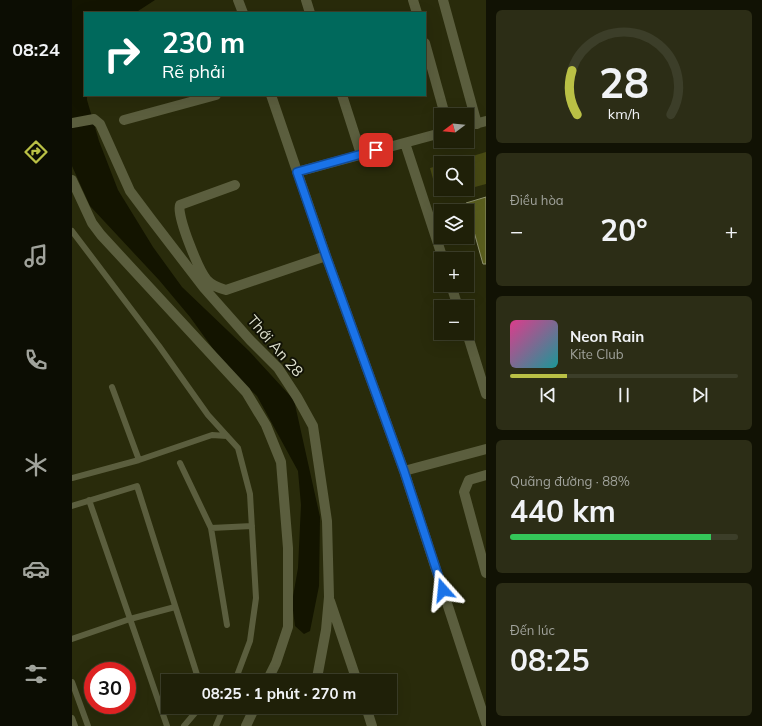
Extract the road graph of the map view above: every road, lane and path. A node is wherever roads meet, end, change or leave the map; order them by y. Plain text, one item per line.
1 (238, 0) edge
2 (306, 0) edge
3 (413, 0) edge
4 (443, 0) edge
5 (243, 12) edge
6 (310, 12) edge
7 (416, 12) edge
8 (426, 48) edge
9 (212, 96) edge
10 (271, 96) edge
11 (342, 96) edge
12 (443, 108) edge
13 (124, 120) dead end
14 (72, 123) edge
15 (477, 124) edge
16 (434, 135) edge
17 (406, 143) junction
18 (360, 154) junction
19 (297, 172) junction
20 (72, 180) edge
21 (235, 185) dead end
22 (72, 232) edge
23 (441, 252) edge
24 (326, 256) junction
25 (468, 340) edge
26 (112, 387) dead end
27 (486, 394) edge
28 (227, 436) junction
29 (486, 449) edge
30 (138, 460) junction
31 (180, 463) dead end
32 (404, 471) junction
33 (486, 475) edge
34 (72, 478) edge
35 (88, 500) junction
36 (72, 506) edge
37 (252, 526) junction
38 (211, 528) junction
39 (486, 573) edge
40 (329, 597) junction
41 (175, 607) junction
42 (130, 619) junction
43 (227, 626) dead end
44 (72, 639) edge
45 (197, 674) edge
46 (238, 674) edge
47 (270, 674) edge
48 (318, 674) edge
49 (355, 674) edge
50 (72, 682) edge
51 (193, 714) edge
52 (221, 714) edge
53 (252, 714) edge
54 (368, 714) edge
55 (72, 718) edge
56 (486, 723) edge
57 (75, 726) edge
58 (88, 726) edge
59 (167, 726) edge
60 (184, 726) edge
61 (216, 726) edge
62 (246, 726) edge
63 (372, 726) edge

1 - 5 street
2 - 6 street
3 - 7 street
4 - 15 street
8 - 12 street
9 - 13 street
10 - 19 street
11 - 18 street
14 - 40 street, Thới An 28
16 - 17 street
17 - 18 street
17 - 23 street
18 - 19 street
19 - 24 street
20 - 47 street
21 - 24 street
22 - 28 lane
24 - 32 street
25 - 27 street
26 - 30 lane
28 - 30 lane
28 - 37 lane
29 - 32 street
30 - 34 lane
31 - 38 lane
32 - 56 street
33 - 39 street
35 - 36 lane
35 - 41 lane
35 - 42 lane
37 - 38 lane
37 - 46 lane
38 - 43 lane
40 - 48 street, Thới An 28
40 - 49 street
41 - 42 lane
41 - 45 lane
42 - 44 lane
42 - 59 lane
50 - 58 lane
51 - 60 lane
52 - 61 lane
53 - 62 street
54 - 63 street
55 - 57 lane

